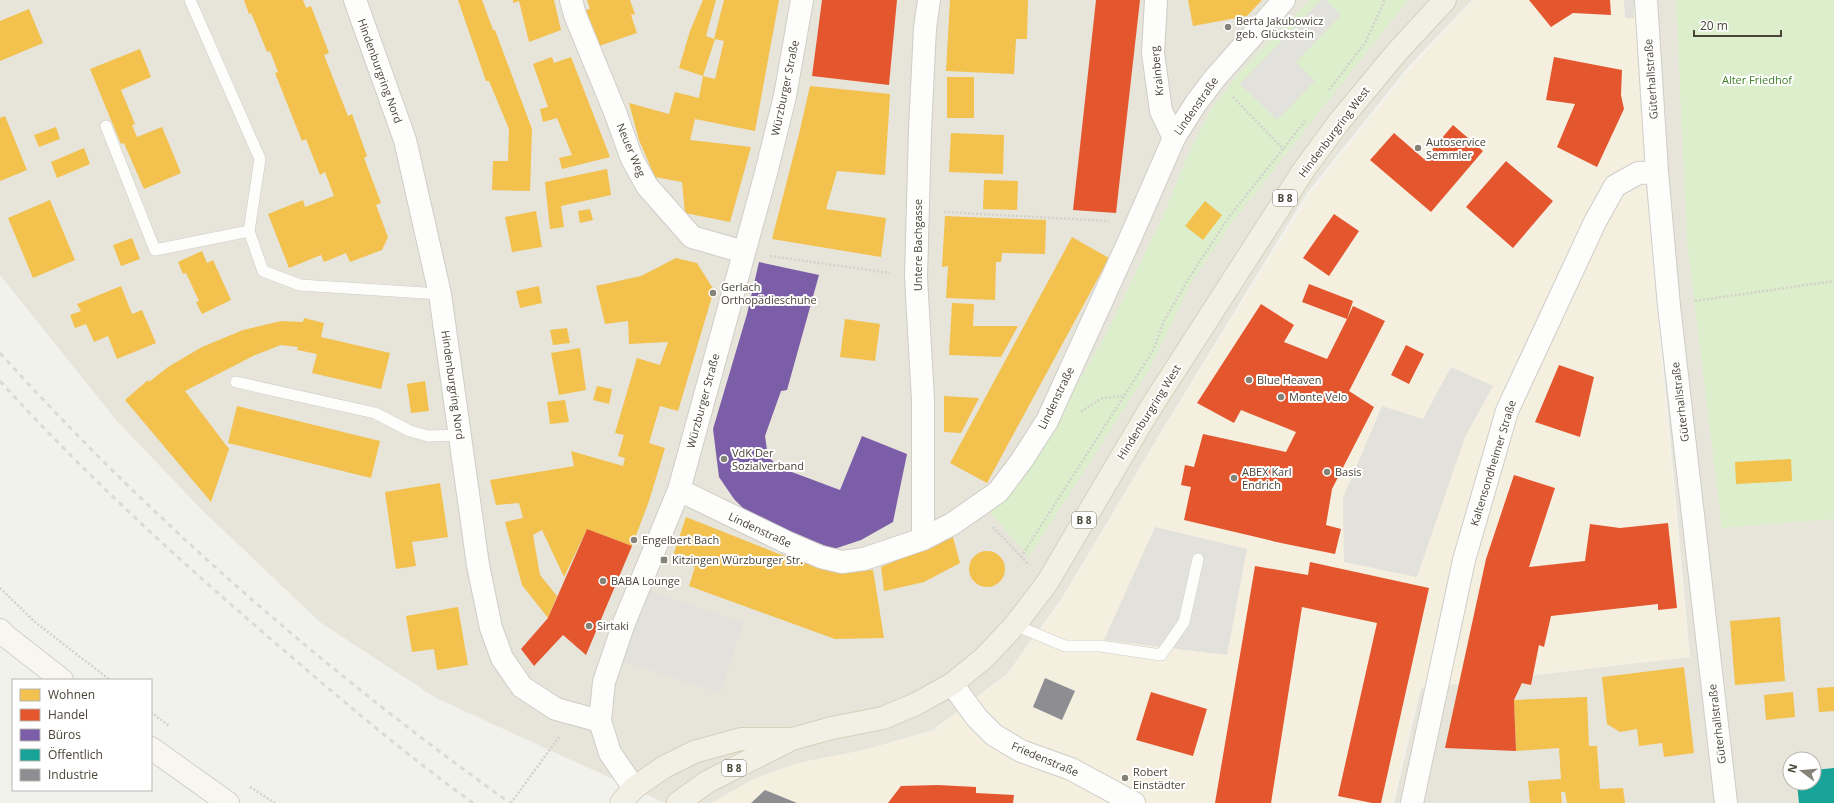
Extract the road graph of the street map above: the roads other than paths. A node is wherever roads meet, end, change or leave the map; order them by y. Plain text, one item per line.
1 (190, 0) edge
2 (355, 0) edge
3 (571, 0) edge
4 (802, 0) edge
5 (929, 0) edge
6 (1156, 0) edge
7 (1284, 0) edge
8 (1445, 0) edge
9 (1646, 0) edge
10 (106, 126) dead end
11 (1174, 138) junction
12 (1657, 172) junction
13 (249, 231) junction
14 (744, 252) junction
15 (440, 294) junction
16 (236, 382) dead end
17 (460, 435) junction
18 (679, 490) junction
19 (923, 539) junction
20 (1198, 559) dead end
21 (1016, 625) junction
22 (0, 630) edge
23 (61, 679) edge
24 (952, 684) junction
25 (600, 721) junction
26 (792, 739) junction
27 (152, 749) edge
28 (628, 795) edge
29 (228, 803) edge
30 (678, 803) edge
31 (1134, 803) edge
32 (1412, 803) edge
33 (1726, 803) edge

1 - 13 lane
2 - 15 street, Hindenburgring Nord
3 - 14 street, Neuer Weg
4 - 14 street, Würzburger Straße
5 - 19 street, Untere Bachgasse
6 - 11 street, Krainberg
7 - 11 street, Lindenstraße
8 - 21 main road, Hindenburgring West / B 8
9 - 12 street, Güterhallstraße
10 - 13 lane
11 - 19 street, Lindenstraße
12 - 32 street, Kaltensondheimer Straße
12 - 33 street, Güterhallstraße
13 - 15 lane
14 - 18 street, Würzburger Straße
15 - 17 street, Hindenburgring Nord
16 - 17 lane
17 - 25 street, Hindenburgring Nord
18 - 19 street, Lindenstraße
18 - 25 street, Würzburger Straße
20 - 21 lane
21 - 24 main road, Hindenburgring West / B 8
22 - 23 main road
24 - 26 main road, Hindenburgring West / B 8
24 - 31 street, Friedenstraße
25 - 28 street, Würzburger Straße
26 - 28 main road, B 8
26 - 30 main road, B 8
27 - 29 main road

